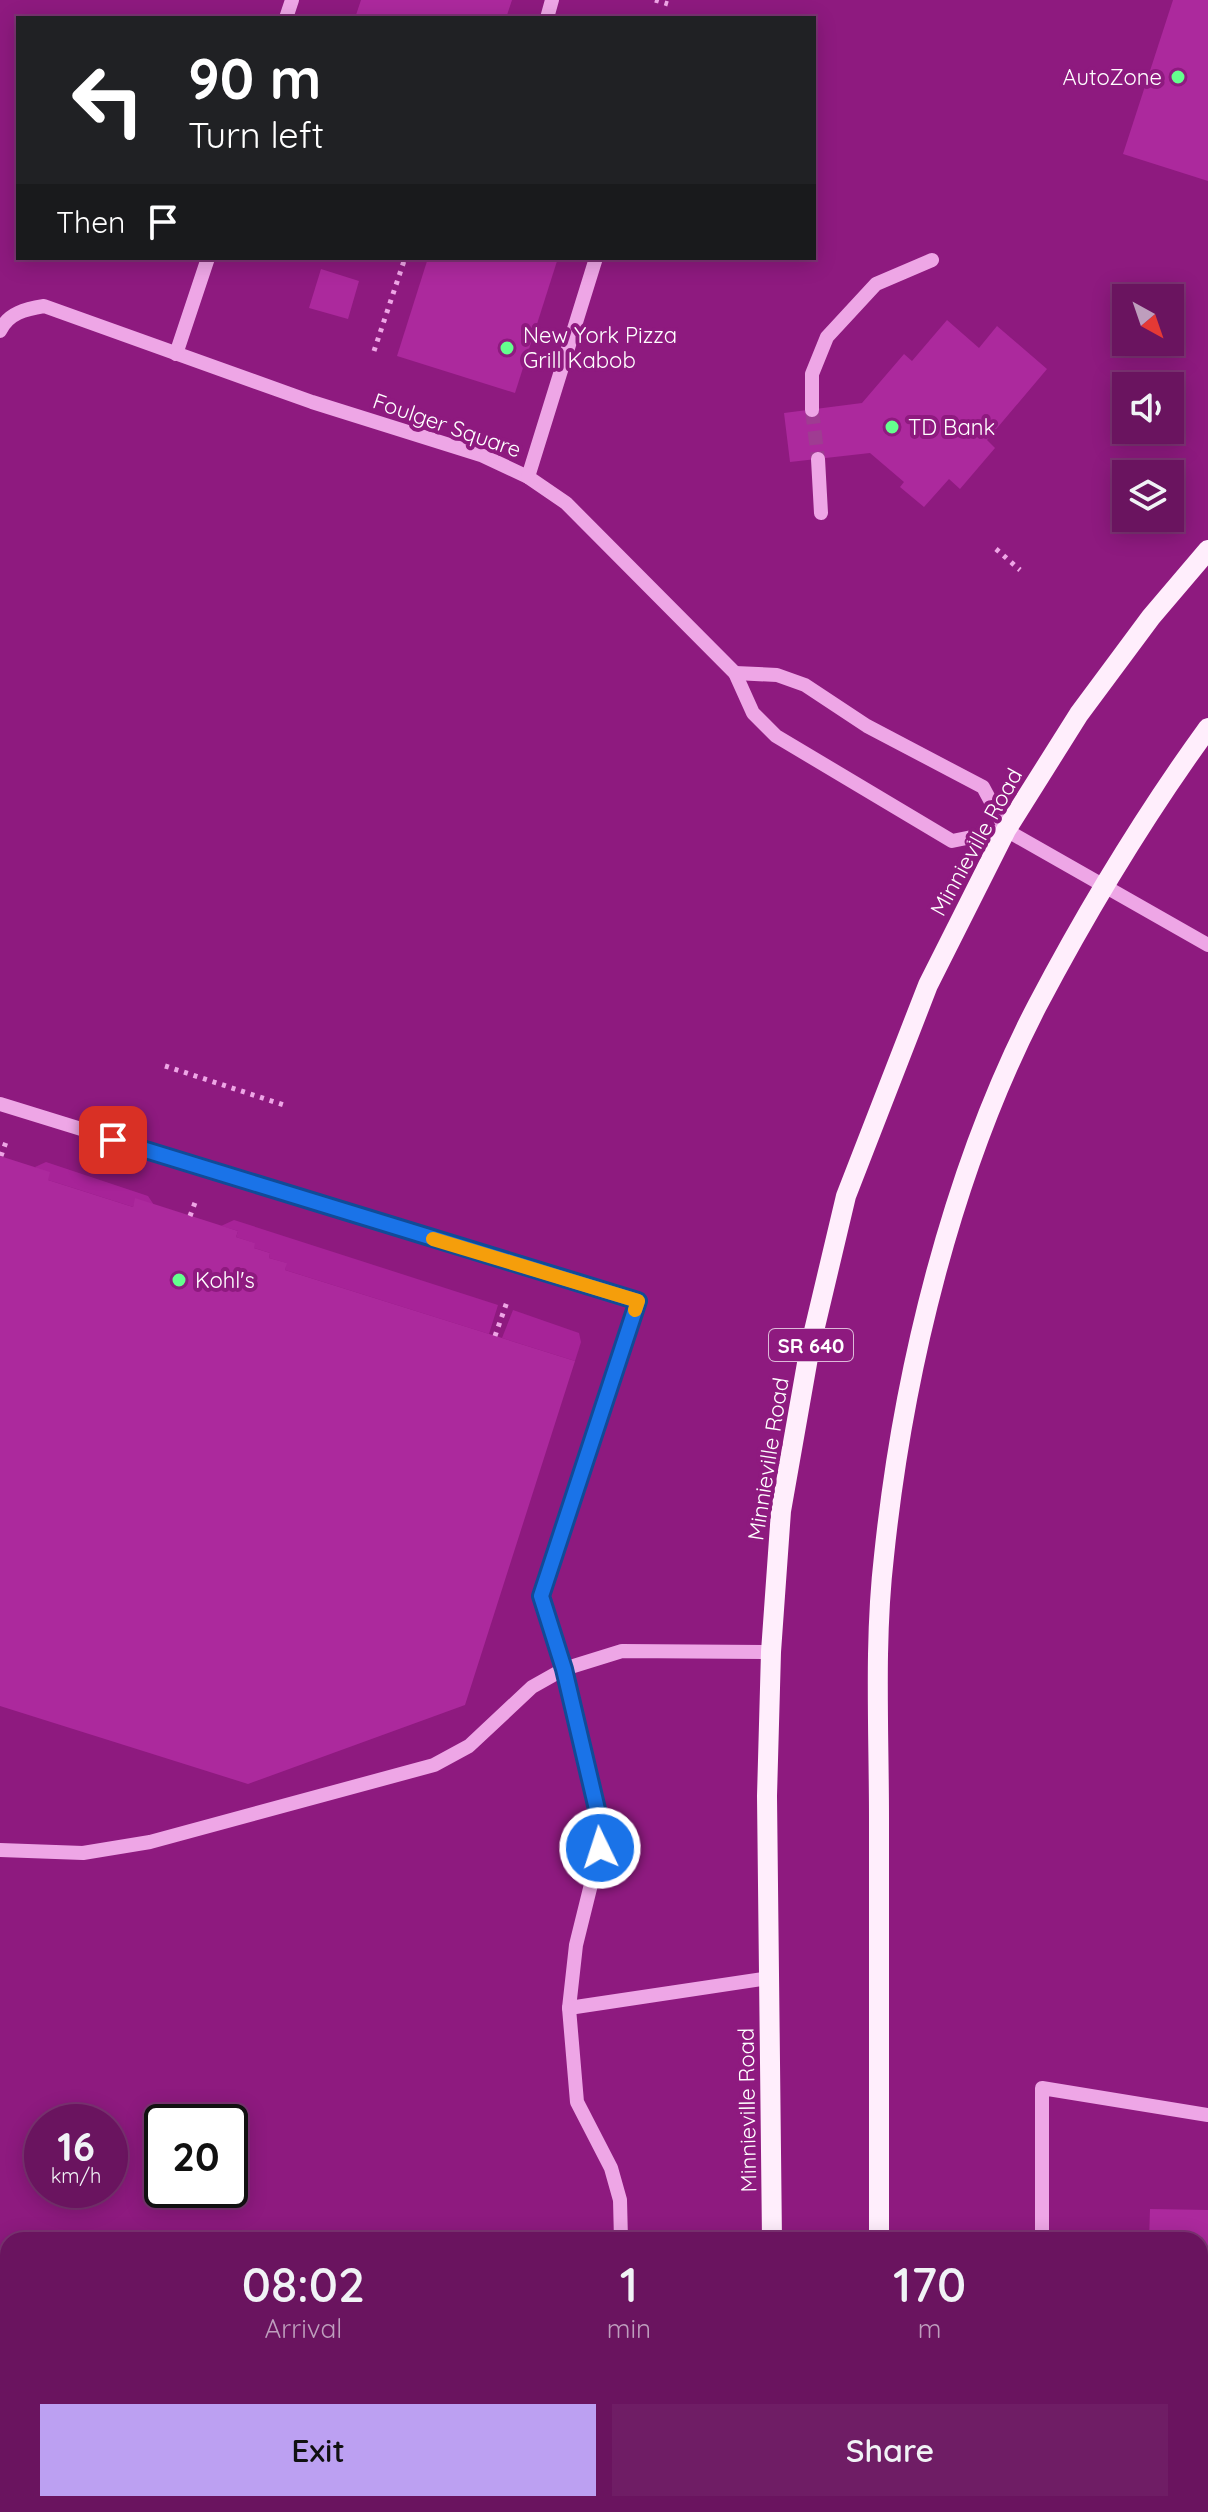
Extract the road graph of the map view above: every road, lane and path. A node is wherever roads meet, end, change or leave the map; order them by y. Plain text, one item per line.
1 (655, 0) edge
2 (668, 4) dead end
3 (207, 260) edge
4 (404, 260) edge
5 (595, 260) edge
6 (932, 260) dead end
7 (0, 331) edge
8 (374, 351) dead end
9 (176, 354) junction
10 (812, 410) tunnel mouth
11 (818, 459) tunnel mouth
12 (528, 477) junction
13 (821, 513) dead end
14 (996, 549) dead end
15 (1208, 550) edge
16 (1020, 570) dead end
17 (735, 673) junction
18 (1208, 728) edge
19 (1006, 830) junction
20 (1105, 890) junction
21 (1208, 945) edge
22 (165, 1066) dead end
23 (0, 1104) edge
24 (287, 1106) dead end
25 (7, 1139) dead end
26 (1, 1156) edge
27 (196, 1200) dead end
28 (190, 1216) dead end
29 (508, 1299) dead end
30 (495, 1336) dead end
31 (771, 1652) junction
32 (564, 1669) junction
33 (0, 1850) edge
34 (769, 1978) junction
35 (569, 2008) junction
36 (1208, 2115) edge
37 (621, 2232) edge
38 (772, 2232) edge
39 (879, 2232) edge
40 (1042, 2232) edge

1 - 2 path
3 - 9 street
4 - 8 path
5 - 12 street
6 - 10 street
7 - 9 street, Foulger Square
9 - 12 street, Foulger Square
11 - 13 street
12 - 17 street, Foulger Square
14 - 16 path
15 - 19 main road, Minnieville Road / SR 640
17 - 19 street
17 - 19 street, Foulger Square
18 - 20 main road
19 - 20 street
19 - 31 main road, Minnieville Road / SR 640
20 - 21 street
20 - 39 main road
22 - 24 path
23 - 32 street
25 - 26 path
27 - 28 path
29 - 30 path
31 - 32 street
31 - 34 main road, Minnieville Road / SR 640
32 - 33 street
32 - 35 street
34 - 35 street
34 - 38 main road, Minnieville Road / SR 640
35 - 37 street
36 - 40 street

